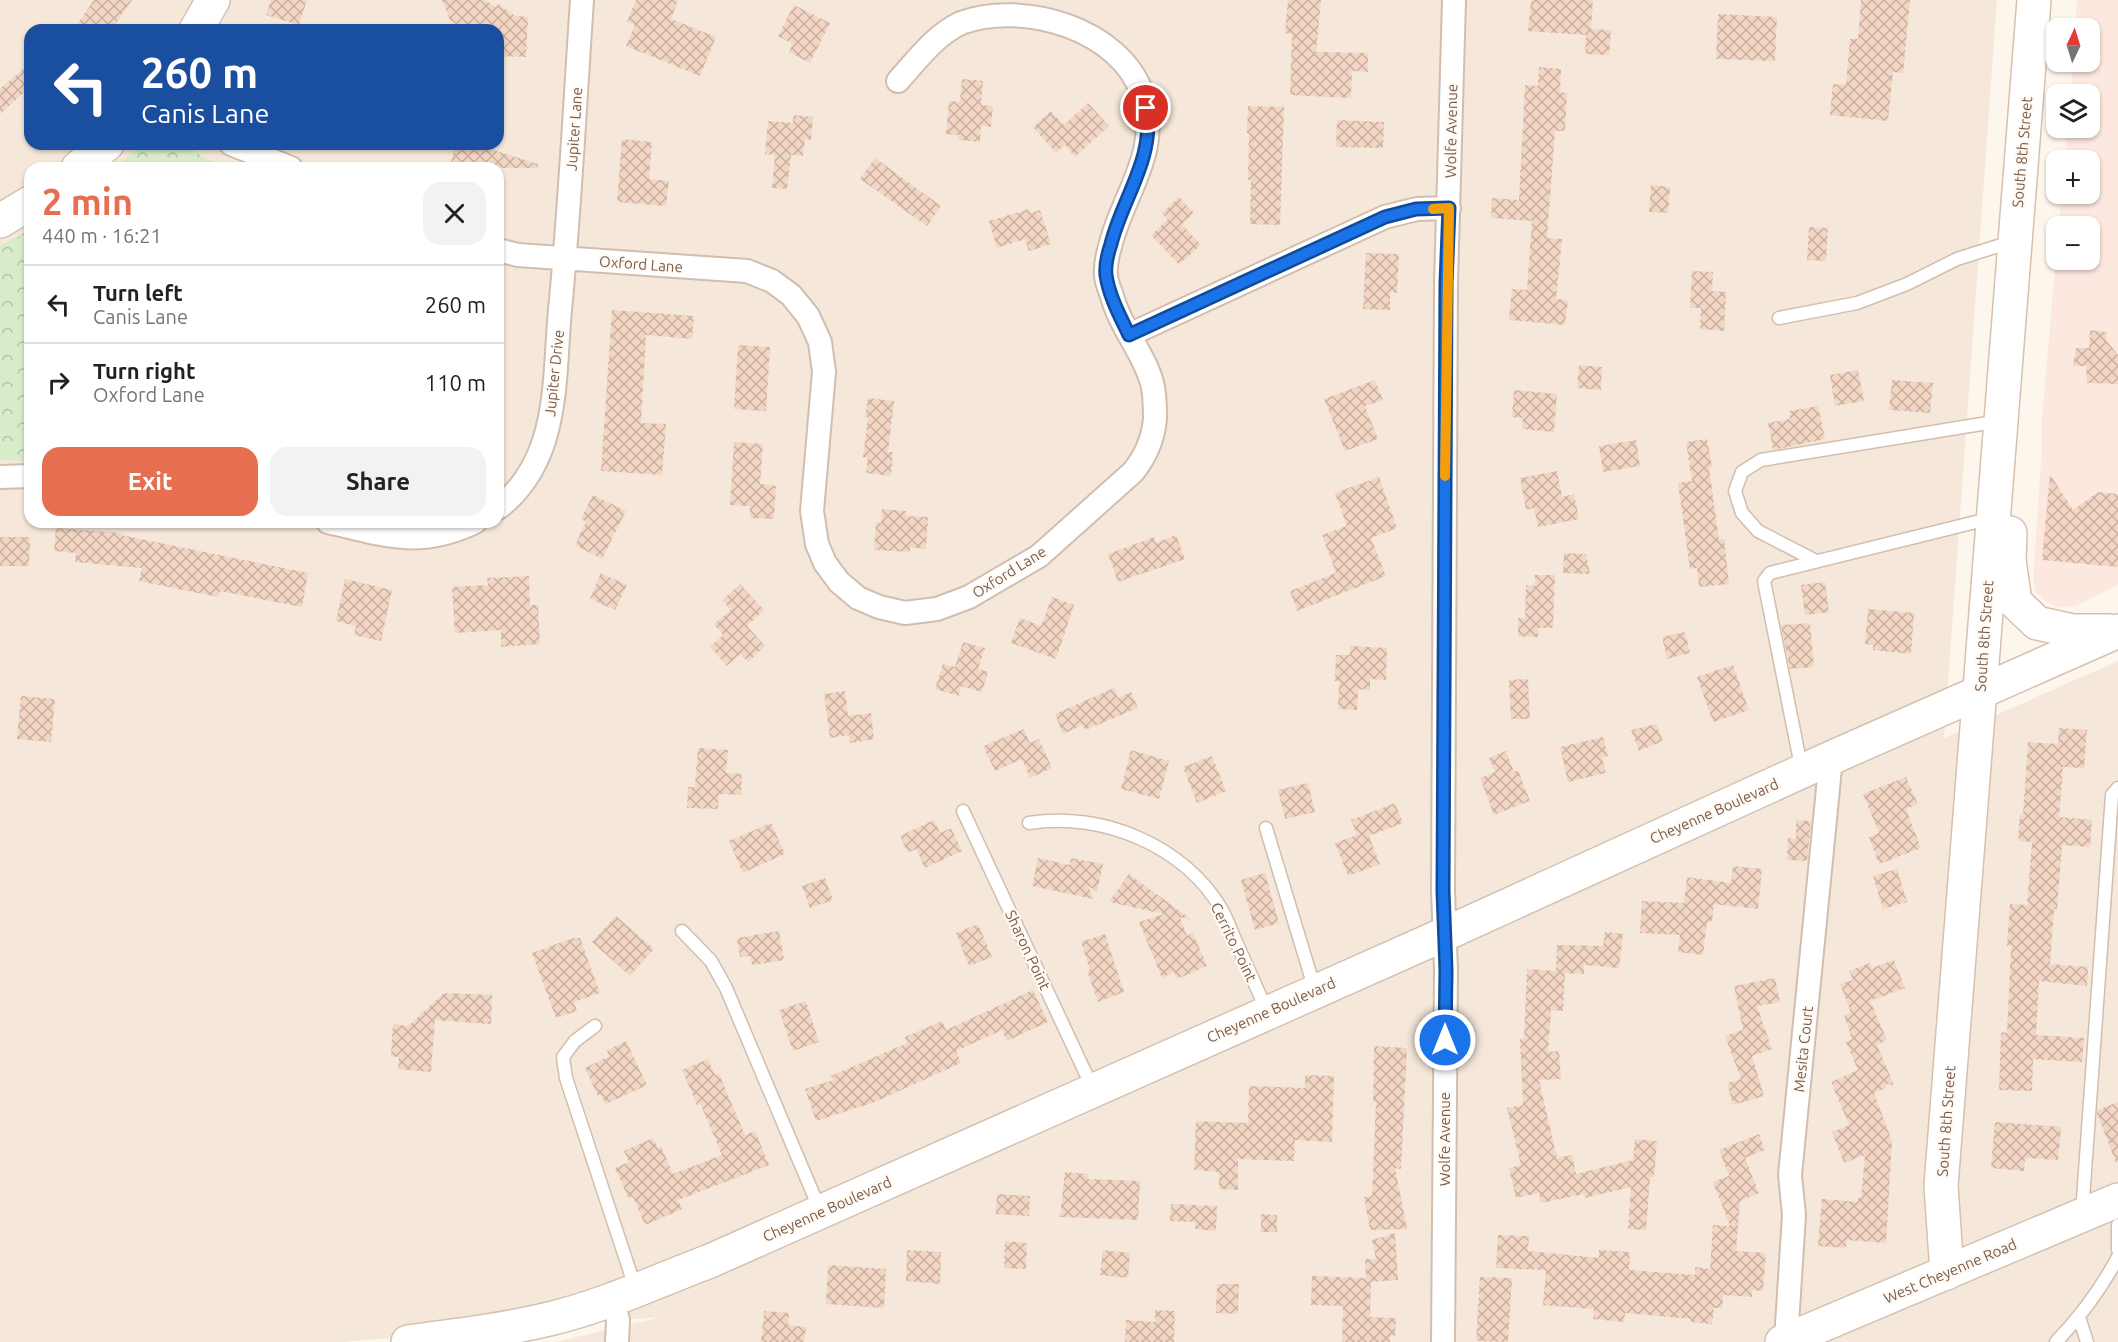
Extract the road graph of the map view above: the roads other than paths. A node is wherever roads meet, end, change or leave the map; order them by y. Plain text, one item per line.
1 (213, 0) edge
2 (582, 0) edge
3 (1454, 0) edge
4 (2034, 0) edge
5 (199, 24) edge
6 (898, 81) dead end
7 (99, 150) edge
8 (246, 150) edge
9 (85, 162) edge
10 (276, 162) edge
11 (24, 207) edge
12 (1449, 208) junction
13 (0, 221) edge
14 (2015, 241) junction
15 (504, 252) edge
16 (565, 258) junction
17 (1779, 318) dead end
18 (1129, 335) junction
19 (2001, 421) junction
20 (1997, 471) junction
21 (24, 476) edge
22 (0, 477) edge
23 (504, 504) edge
24 (1993, 518) junction
25 (355, 528) edge
26 (462, 528) edge
27 (1816, 561) junction
28 (2117, 631) edge
29 (1979, 693) junction
30 (1832, 758) junction
31 (1802, 771) junction
32 (2118, 788) edge
33 (963, 811) dead end
34 (1029, 823) dead end
35 (1266, 828) dead end
36 (682, 931) dead end
37 (1445, 934) junction
38 (1315, 991) junction
39 (1267, 1012) junction
40 (595, 1026) dead end
41 (1093, 1089) junction
42 (2118, 1200) edge
43 (821, 1211) junction
44 (2082, 1215) junction
45 (2118, 1225) edge
46 (2118, 1250) edge
47 (2118, 1257) edge
48 (1947, 1273) junction
49 (624, 1294) junction
50 (2079, 1317) junction
51 (1784, 1341) edge
52 (408, 1342) edge
53 (617, 1342) edge
54 (1443, 1342) edge
55 (2056, 1342) edge
56 (2087, 1342) edge

1 - 5 main road
2 - 16 street, Jupiter Lane
3 - 12 street, Wolfe Avenue
4 - 14 main road, South 8th Street
6 - 18 street, Oxford Lane
7 - 9 main road
8 - 10 street
11 - 13 main road
12 - 18 street
12 - 37 street, Wolfe Avenue
14 - 17 lane
14 - 19 main road, South 8th Street
15 - 16 street, Oxford Lane
16 - 18 street, Oxford Lane
16 - 23 street, Jupiter Drive
19 - 20 main road, South 8th Street
19 - 27 lane
20 - 24 main road, South 8th Street
20 - 28 main road
21 - 22 street
24 - 27 lane
24 - 29 main road, South 8th Street
25 - 26 street
27 - 31 lane
28 - 29 main road, Cheyenne Boulevard
29 - 30 main road, Cheyenne Boulevard
29 - 48 main road, South 8th Street
30 - 31 main road, Cheyenne Boulevard
30 - 51 street, Mesita Court
31 - 37 main road, Cheyenne Boulevard
32 - 44 lane
33 - 41 lane, Sharon Point
34 - 39 lane, Cerrito Point
35 - 38 lane
36 - 43 lane
37 - 38 main road, Cheyenne Boulevard
37 - 54 street, Wolfe Avenue
38 - 39 main road, Cheyenne Boulevard
39 - 41 main road, Cheyenne Boulevard
40 - 49 lane
41 - 43 main road, Cheyenne Boulevard
42 - 44 main road, West Cheyenne Road
43 - 49 main road, Cheyenne Boulevard
44 - 48 main road, West Cheyenne Road
45 - 46 lane
47 - 50 lane
48 - 51 main road, West Cheyenne Road
49 - 52 main road, Cheyenne Boulevard
49 - 53 street
50 - 55 lane
50 - 56 lane

